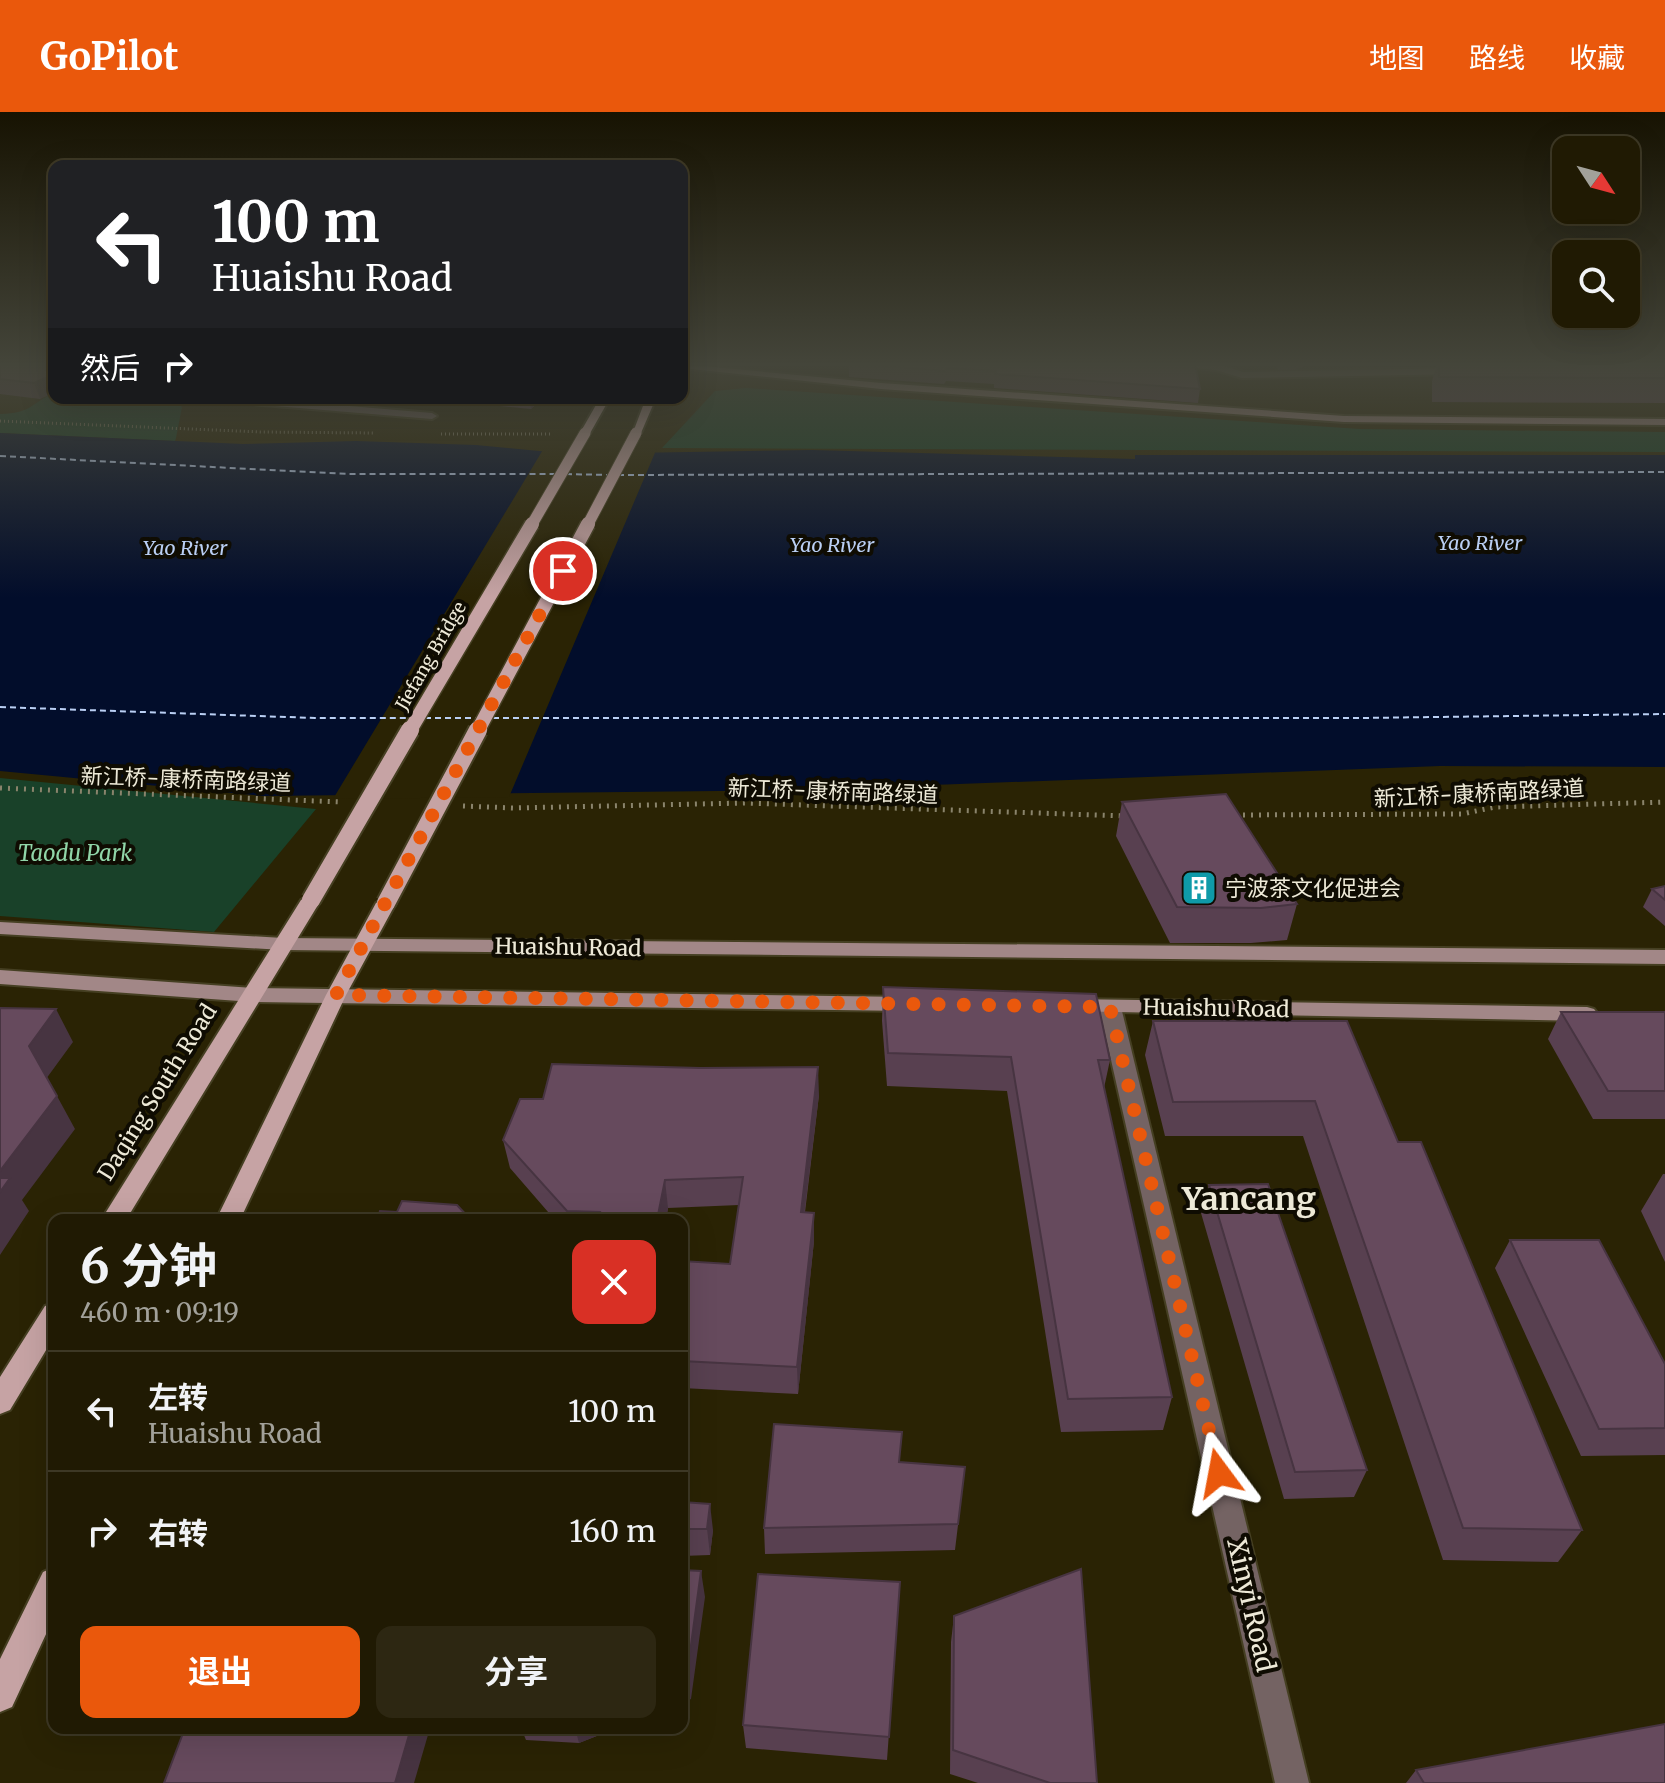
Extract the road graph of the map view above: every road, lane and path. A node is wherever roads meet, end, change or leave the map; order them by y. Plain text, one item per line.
1 (580, 442) edge
2 (631, 442) edge
3 (0, 788) edge
4 (351, 802) dead end
5 (1665, 802) edge
6 (454, 806) dead end
7 (1227, 815) edge
8 (1134, 816) edge
9 (0, 928) edge
10 (283, 944) junction
11 (363, 944) junction
12 (1665, 957) edge
13 (0, 977) edge
14 (253, 995) junction
15 (336, 995) junction
16 (928, 1004) edge
17 (1049, 1006) edge
18 (1110, 1007) junction
19 (1608, 1014) edge
20 (117, 1214) edge
21 (231, 1214) edge
22 (48, 1324) edge
23 (0, 1401) edge
24 (48, 1595) edge
25 (0, 1695) edge
26 (1292, 1783) edge

1 - 10 main road, Jiefang Bridge, bridge
2 - 11 main road, bridge
3 - 4 path, 新江桥-康桥南路绿道
5 - 7 path, 新江桥-康桥南路绿道
6 - 8 path, 新江桥-康桥南路绿道
9 - 10 main road, Huaishu Road
10 - 11 main road, Huaishu Road
10 - 14 main road, Daqing South Road
11 - 12 main road, Huaishu Road
11 - 15 main road
13 - 14 main road
14 - 15 main road
14 - 20 main road, Daqing South Road
15 - 16 main road
15 - 21 main road
17 - 18 main road, Huaishu Road
18 - 19 main road, Huaishu Road
18 - 26 street, Xinyi Road
22 - 23 main road
24 - 25 main road

